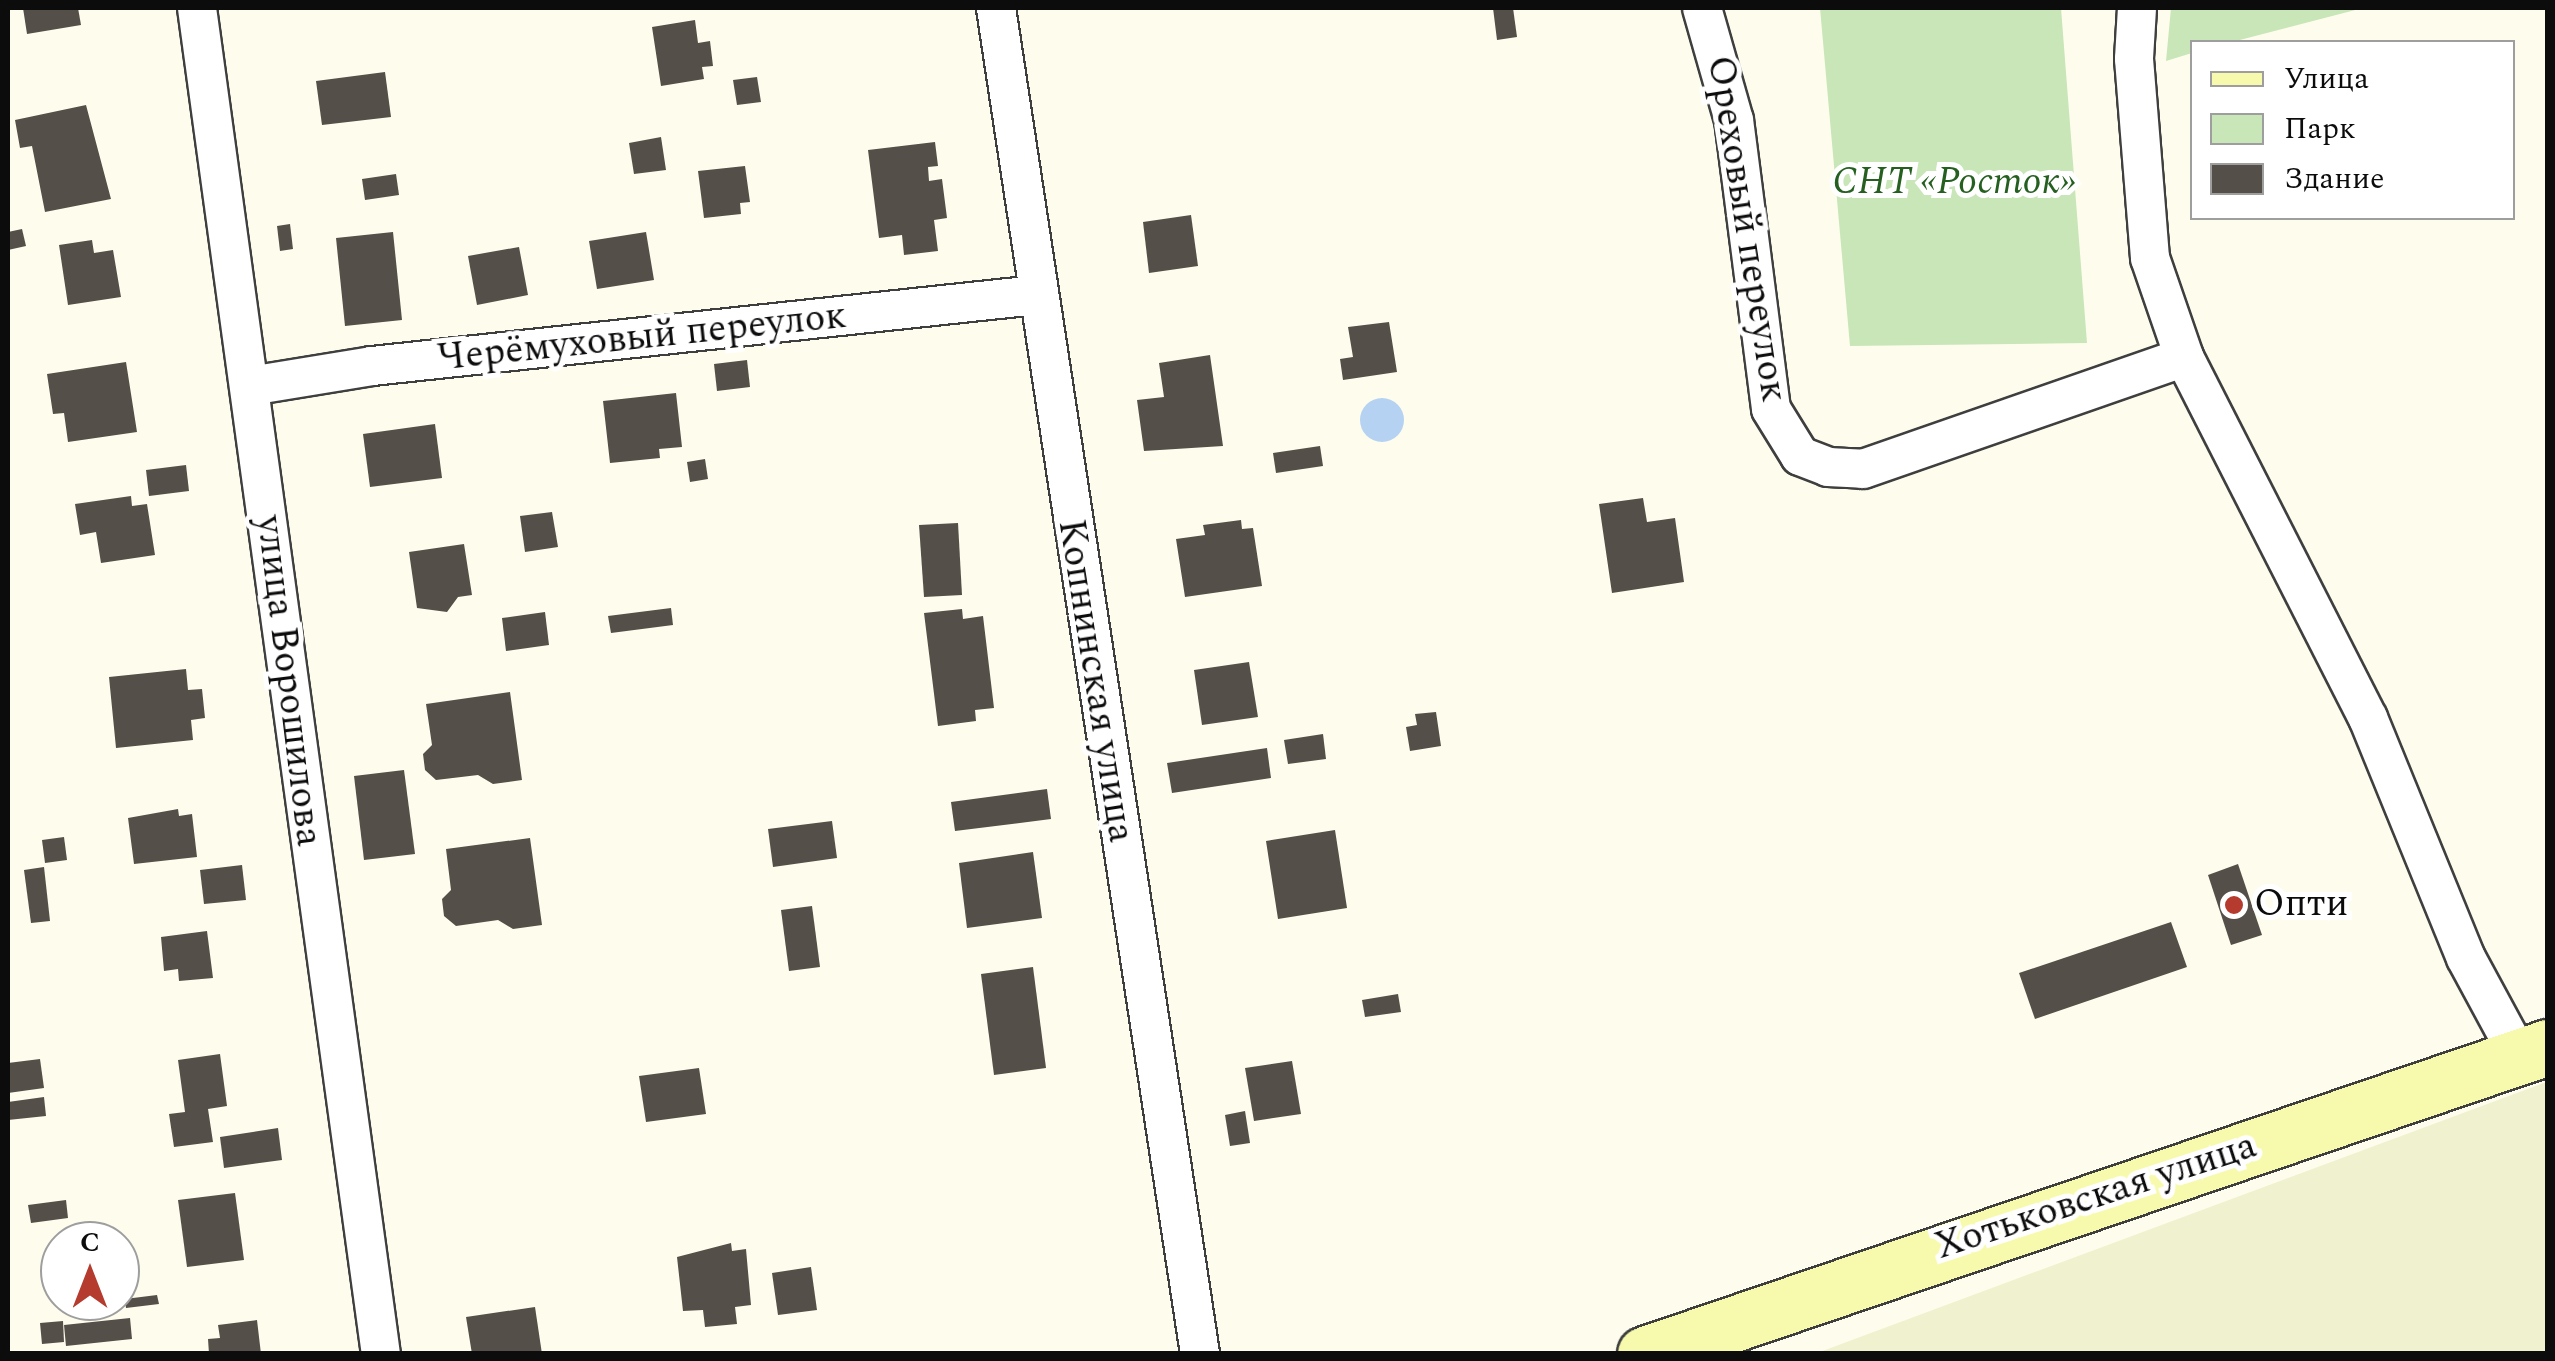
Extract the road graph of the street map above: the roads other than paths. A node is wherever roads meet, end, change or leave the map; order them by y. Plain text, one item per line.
1 (198, 8) edge
2 (996, 8) edge
3 (1702, 8) edge
4 (2137, 8) edge
5 (1036, 295) junction
6 (2184, 357) junction
7 (250, 386) junction
8 (2533, 1052) edge
9 (381, 1354) edge
10 (1200, 1354) edge
11 (1646, 1354) edge

1 - 7 street, улица Ворошилова
2 - 5 street, Копнинская улица
3 - 6 street, Ореховый переулок
4 - 6 street
5 - 7 street, Черёмуховый переулок
5 - 10 street, Копнинская улица
6 - 8 street
7 - 9 street, улица Ворошилова
8 - 11 main road, Хотьковская улица

